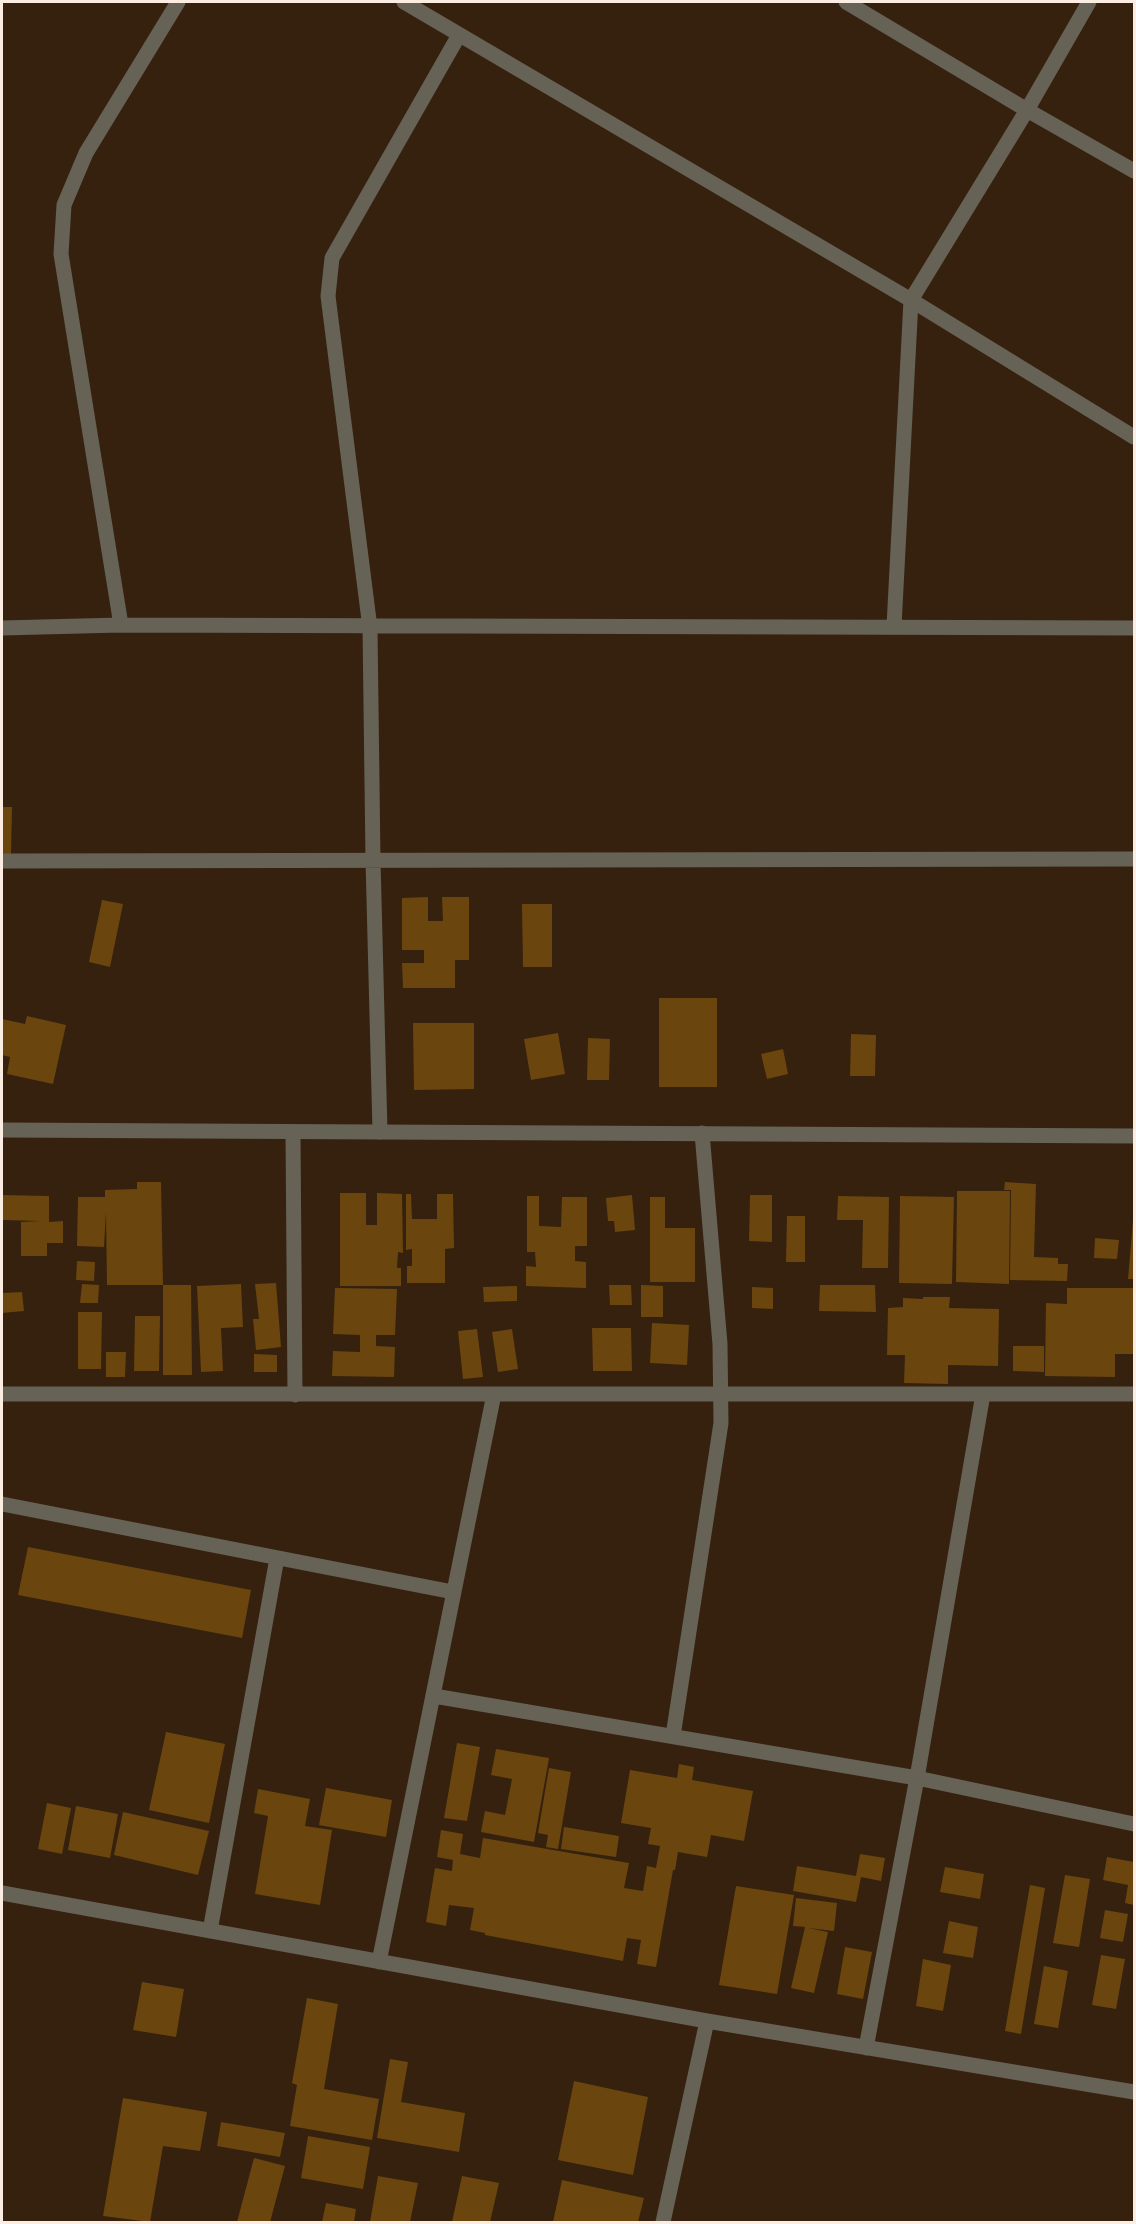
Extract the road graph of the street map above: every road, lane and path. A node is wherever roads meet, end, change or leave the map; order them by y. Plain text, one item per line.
1 (178, 2) edge
2 (404, 2) edge
3 (846, 2) edge
4 (1089, 2) edge
5 (459, 35) junction
6 (1027, 110) junction
7 (1134, 171) edge
8 (911, 300) junction
9 (1134, 437) edge
10 (121, 626) junction
11 (894, 626) junction
12 (2, 628) edge
13 (369, 628) junction
14 (1134, 628) edge
15 (373, 860) junction
16 (1134, 860) edge
17 (2, 861) edge
18 (2, 1131) edge
19 (380, 1132) junction
20 (293, 1133) junction
21 (702, 1133) junction
22 (1134, 1136) edge
23 (2, 1394) edge
24 (494, 1394) junction
25 (721, 1394) junction
26 (983, 1394) junction
27 (1134, 1394) edge
28 (295, 1395) junction
29 (2, 1504) edge
30 (277, 1558) junction
31 (453, 1592) junction
32 (434, 1696) junction
33 (673, 1736) junction
34 (917, 1778) junction
35 (1134, 1824) edge
36 (2, 1893) edge
37 (210, 1931) junction
38 (379, 1962) junction
39 (707, 2021) junction
40 (866, 2048) junction
41 (1134, 2092) edge
42 (663, 2223) edge

1 - 10 street
2 - 5 street
3 - 6 street
4 - 6 street
5 - 8 street
5 - 13 street
6 - 7 street
6 - 8 street
8 - 9 street
8 - 11 street
10 - 12 street
10 - 13 street
11 - 13 street
11 - 14 street
13 - 15 street
15 - 16 street
15 - 17 street
15 - 19 street
18 - 20 street
19 - 20 street
19 - 21 street
20 - 28 street
21 - 22 street
21 - 25 street
23 - 28 street
24 - 25 street
24 - 28 street
24 - 31 street
25 - 26 street
25 - 33 street
26 - 27 street
26 - 34 street
29 - 30 street
30 - 31 street
30 - 37 street
31 - 32 street
32 - 33 street
32 - 38 street
33 - 34 street
34 - 35 street
34 - 40 street
36 - 37 street
37 - 38 street
38 - 39 street
39 - 40 street
39 - 42 street
40 - 41 street

